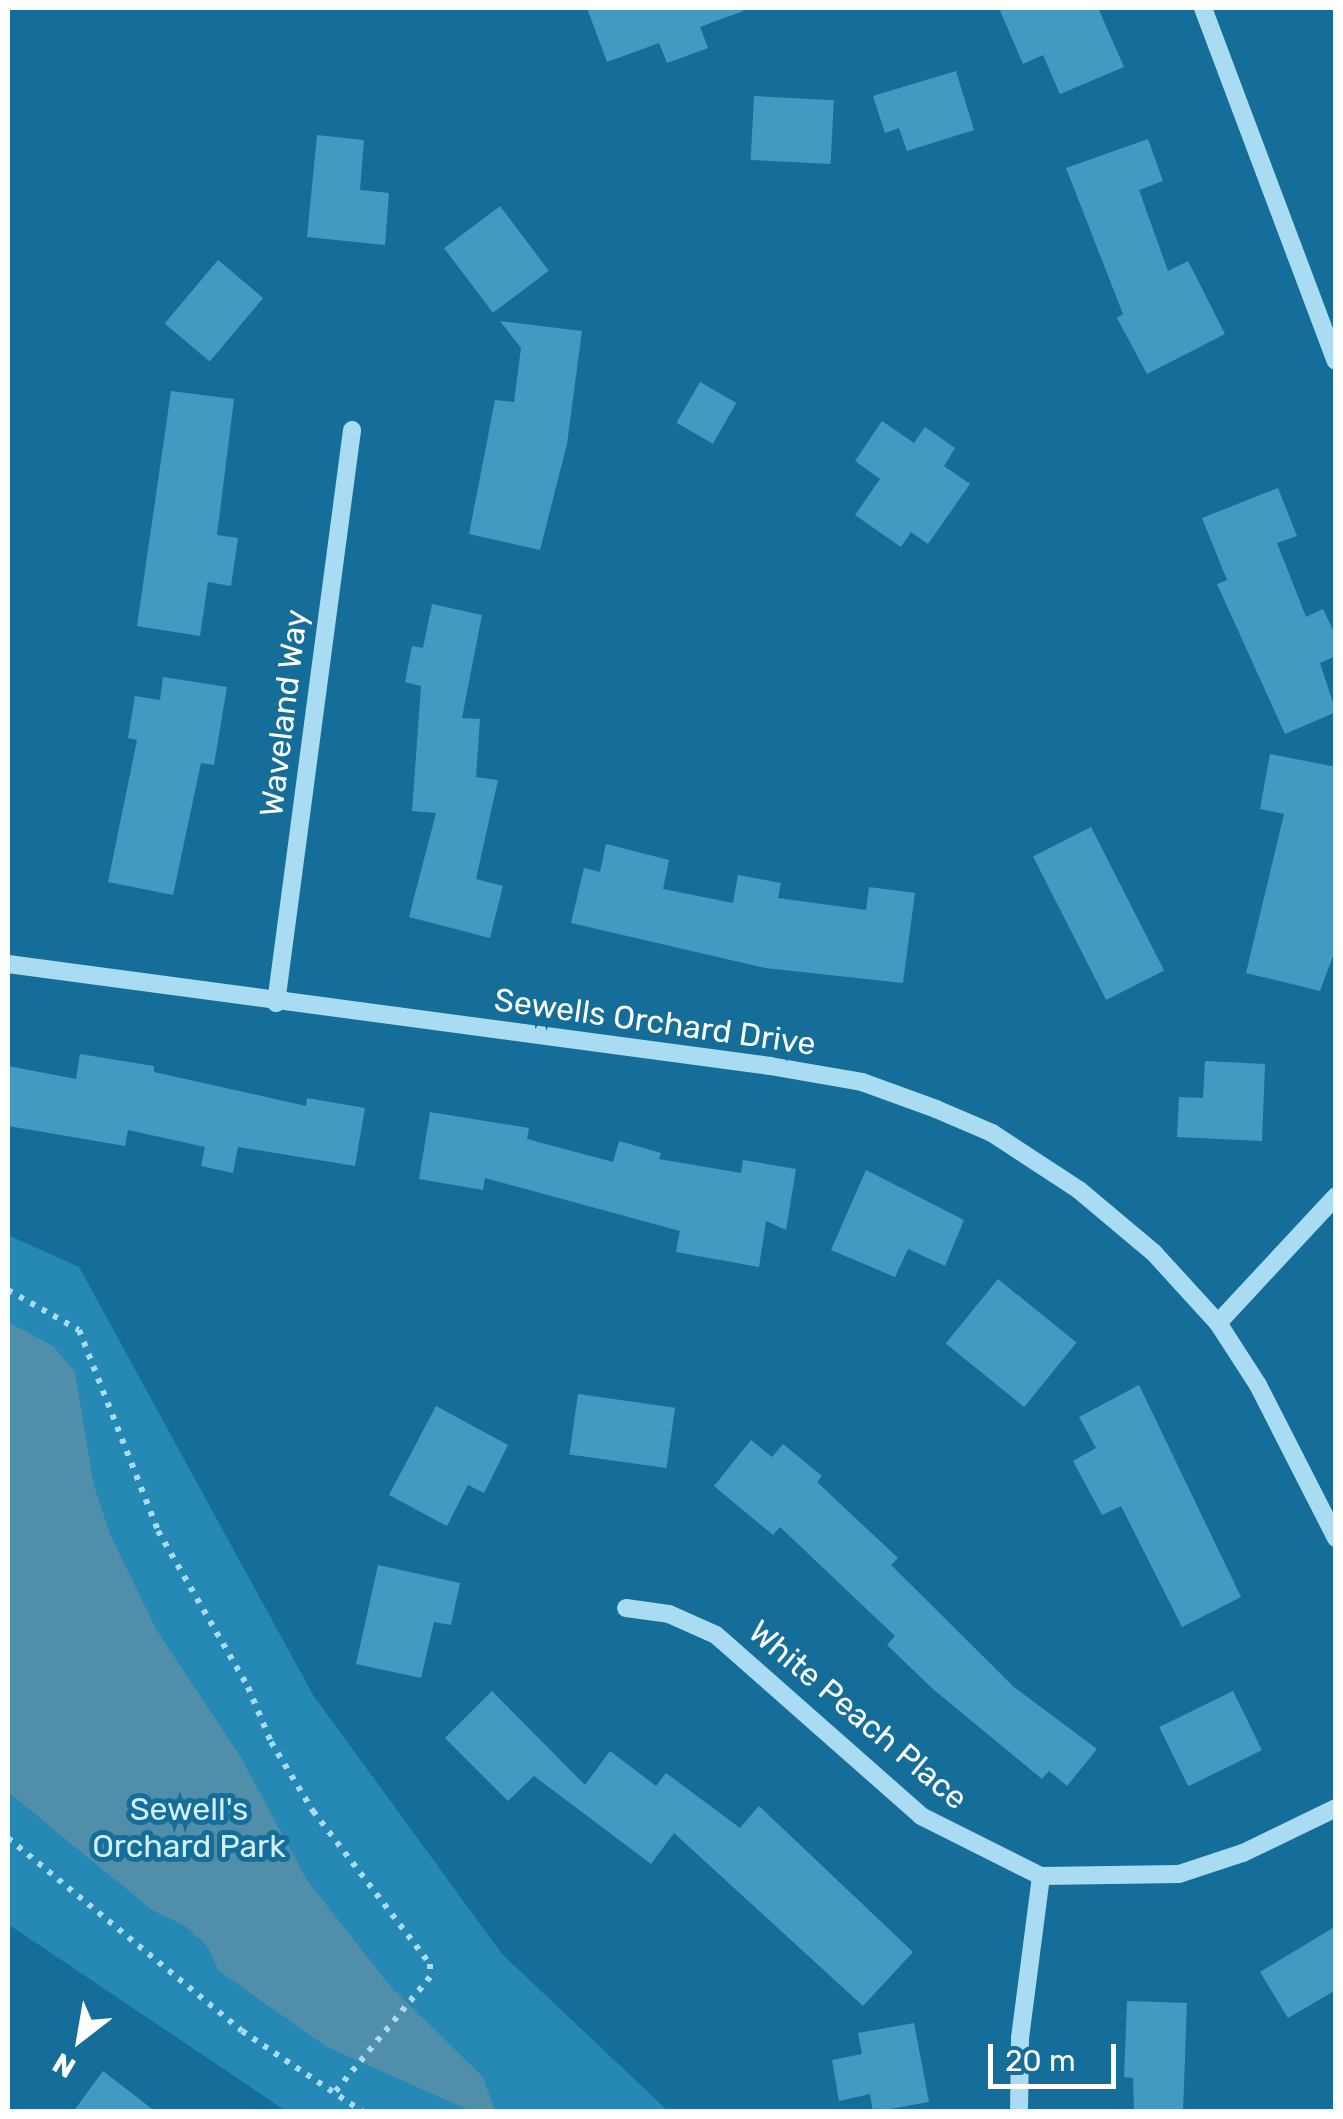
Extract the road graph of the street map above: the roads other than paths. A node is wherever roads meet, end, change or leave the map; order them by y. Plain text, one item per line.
1 (1203, 8) edge
2 (1336, 360) edge
3 (352, 430) dead end
4 (8, 964) edge
5 (276, 1003) junction
6 (1336, 1196) edge
7 (1218, 1324) junction
8 (1336, 1538) edge
9 (626, 1608) dead end
10 (1336, 1808) edge
11 (1041, 1876) junction
12 (1019, 2112) edge

1 - 2 street
3 - 5 street, Waveland Way
4 - 5 street, Sewells Orchard Drive
5 - 7 street, Sewells Orchard Drive
6 - 7 street
7 - 8 street, Sewells Orchard Drive
9 - 11 street, White Peach Place
10 - 11 street, White Peach Place
11 - 12 street

